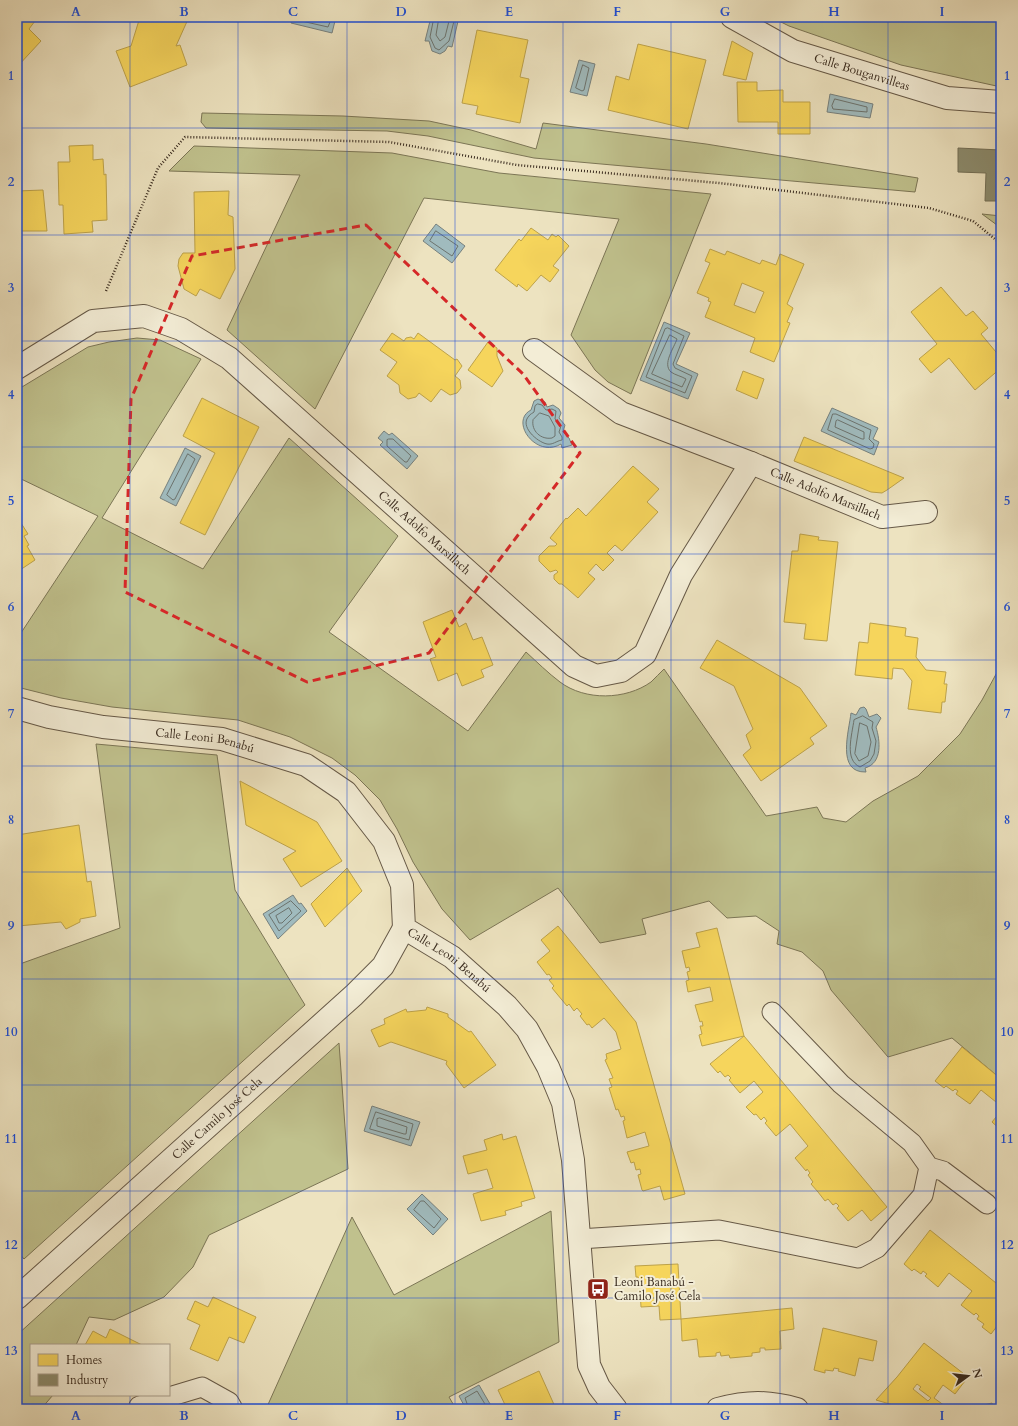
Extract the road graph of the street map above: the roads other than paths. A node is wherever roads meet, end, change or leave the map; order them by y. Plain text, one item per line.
1 (732, 17) edge
2 (1001, 102) edge
3 (534, 350) dead end
4 (17, 368) edge
5 (751, 463) junction
6 (926, 512) dead end
7 (17, 708) edge
8 (404, 928) junction
9 (772, 1012) dead end
10 (928, 1167) junction
11 (987, 1204) dead end
12 (579, 1238) junction
13 (17, 1298) edge
14 (139, 1406) dead end
15 (233, 1409) edge
16 (616, 1409) edge
17 (718, 1409) edge
18 (797, 1409) edge

1 - 2 street, Calle Bouganvilleas
3 - 5 street, Calle Adolfo Marsillach
4 - 5 street, Calle Adolfo Marsillach
5 - 6 street, Calle Adolfo Marsillach
7 - 8 street, Calle Leoni Benabú
8 - 12 street, Calle Leoni Benabú
8 - 13 street, Calle Camilo José Cela
9 - 10 lane
10 - 11 lane
10 - 12 lane
12 - 16 street, Calle Leoni Benabú
14 - 15 lane
17 - 18 street

